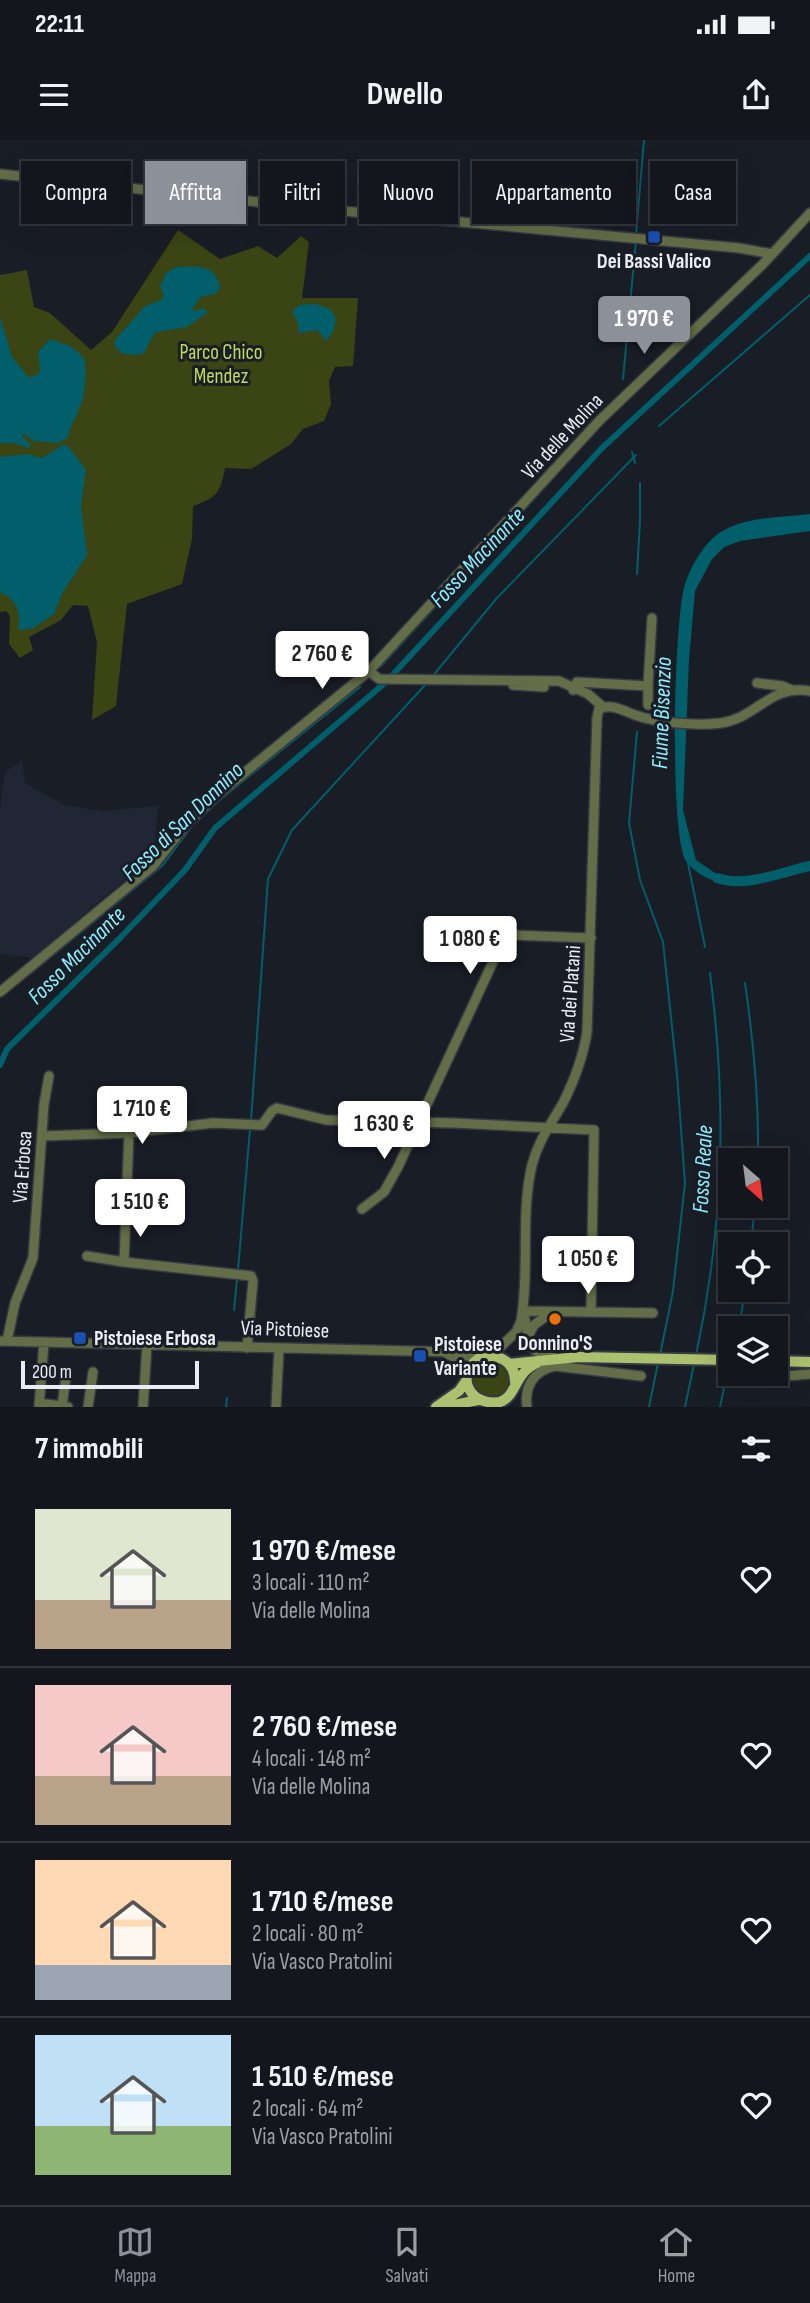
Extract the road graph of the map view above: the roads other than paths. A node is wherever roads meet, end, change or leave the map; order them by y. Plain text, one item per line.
1 (0, 174) edge
2 (810, 213) edge
3 (772, 254) junction
4 (652, 618) dead end
5 (369, 671) junction
6 (757, 683) dead end
7 (648, 685) junction
8 (574, 689) junction
9 (792, 690) junction
10 (810, 691) edge
11 (648, 705) dead end
12 (601, 708) junction
13 (591, 938) junction
14 (0, 992) edge
15 (49, 1076) dead end
16 (418, 1122) junction
17 (547, 1128) junction
18 (129, 1133) junction
19 (42, 1136) junction
20 (362, 1209) dead end
21 (87, 1256) dead end
22 (124, 1262) junction
23 (523, 1311) junction
24 (554, 1311) junction
25 (591, 1311) junction
26 (653, 1313) dead end
27 (528, 1337) junction
28 (4, 1341) edge
29 (44, 1342) junction
30 (508, 1342) junction
31 (146, 1345) junction
32 (247, 1348) junction
33 (279, 1349) junction
34 (442, 1353) junction
35 (491, 1356) junction
36 (559, 1358) junction
37 (478, 1359) junction
38 (543, 1360) junction
39 (718, 1360) edge
40 (788, 1361) edge
41 (508, 1362) junction
42 (810, 1362) edge
43 (93, 1372) dead end
44 (810, 1374) edge
45 (641, 1376) dead end
46 (788, 1376) edge
47 (66, 1377) dead end
48 (466, 1377) junction
49 (515, 1382) junction
50 (482, 1403) edge
51 (503, 1404) edge
52 (39, 1405) edge
53 (62, 1406) edge
54 (68, 1407) edge
55 (88, 1407) edge
56 (143, 1407) edge
57 (276, 1407) edge
58 (436, 1407) edge
59 (445, 1407) edge
60 (527, 1407) edge

1 - 3 street
2 - 3 street, Via delle Molina
3 - 5 street, Via delle Molina
4 - 7 street
5 - 8 street
5 - 14 street, Via delle Molina
6 - 9 street
7 - 8 street
7 - 11 street
8 - 12 street
9 - 10 street
9 - 12 street
12 - 13 street, Via dei Platani
13 - 16 street
13 - 17 street, Via dei Platani
15 - 19 street, Via Erbosa
16 - 17 street
16 - 18 street
16 - 20 street
17 - 23 street, Via dei Platani
17 - 25 street
18 - 19 street
18 - 22 street
19 - 28 street, Via Erbosa
21 - 22 street
22 - 32 street
23 - 24 street
23 - 27 street, Via dei Platani
23 - 30 street, Via dei Platani
24 - 25 street
24 - 27 street
25 - 26 street
27 - 36 street
28 - 29 street, Via Pistoiese
29 - 31 street, Via Pistoiese
29 - 52 street
30 - 35 street, Via dei Platani
30 - 41 street, Via dei Platani
31 - 32 street, Via Pistoiese
31 - 56 street
32 - 33 street, Via Pistoiese
33 - 34 street, Via Pistoiese
33 - 57 street
34 - 37 street, Via Pistoiese
34 - 48 street
35 - 37 main road, Via Pistoiese
35 - 41 main road
36 - 38 main road
36 - 39 main road
37 - 48 main road
38 - 41 main road
38 - 49 main road
40 - 42 main road
41 - 49 main road
43 - 55 street
44 - 46 street
45 - 60 street
47 - 53 street
48 - 50 main road
48 - 58 main road
49 - 51 main road
50 - 51 main road
50 - 59 main road
52 - 53 street
53 - 54 street

